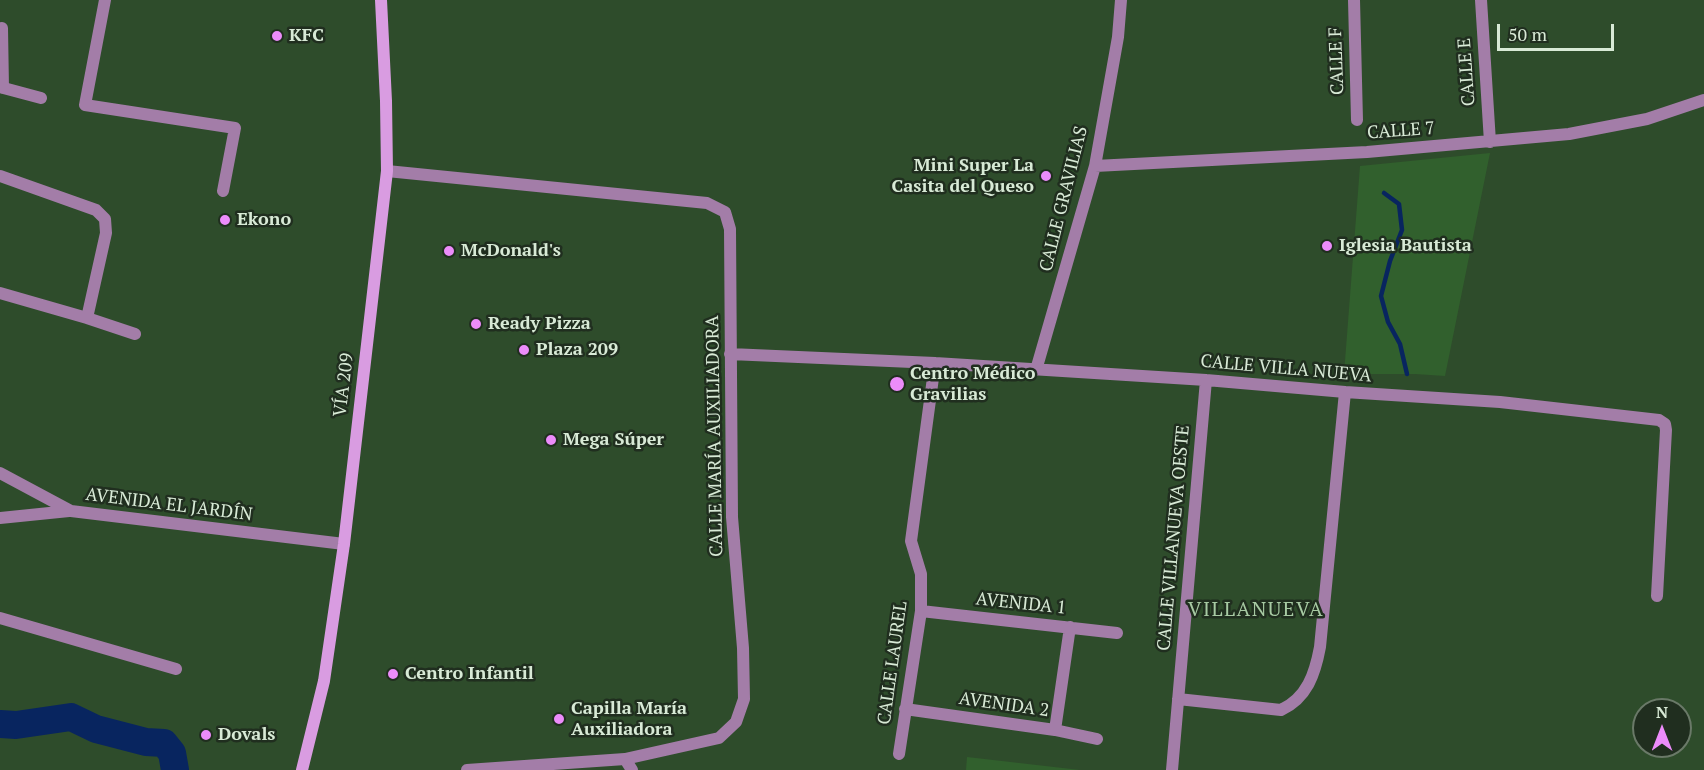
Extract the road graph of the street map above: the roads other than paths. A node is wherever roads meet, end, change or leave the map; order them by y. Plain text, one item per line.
1 (105, 0) edge
2 (381, 0) edge
3 (1121, 0) edge
4 (1354, 0) edge
5 (1481, 0) edge
6 (2, 28) dead end
7 (1, 87) edge
8 (40, 98) dead end
9 (1704, 100) edge
10 (1358, 120) dead end
11 (1490, 142) junction
12 (1095, 166) junction
13 (387, 171) junction
14 (0, 176) edge
15 (223, 191) dead end
16 (0, 293) edge
17 (87, 318) junction
18 (135, 334) dead end
19 (730, 354) junction
20 (935, 363) junction
21 (1036, 370) junction
22 (1206, 380) junction
23 (1345, 392) junction
24 (0, 473) edge
25 (71, 511) junction
26 (0, 518) edge
27 (344, 544) junction
28 (1657, 596) dead end
29 (921, 611) junction
30 (0, 618) edge
31 (1070, 627) junction
32 (1116, 633) dead end
33 (176, 669) dead end
34 (1178, 699) junction
35 (905, 709) junction
36 (1055, 730) junction
37 (1097, 739) dead end
38 (899, 754) dead end
39 (625, 759) junction
40 (302, 770) edge
41 (467, 770) edge
42 (632, 770) edge
43 (1172, 770) edge

1 - 15 street
2 - 13 main road, VÍA 209
3 - 12 street, CALLE GRAVILIAS
4 - 10 street, CALLE F
5 - 11 street, CALLE E
6 - 7 street
7 - 8 street
9 - 11 street, CALLE 7
11 - 12 street, CALLE 7
12 - 21 street, CALLE GRAVILIAS
13 - 19 street, CALLE MARÍA AUXILIADORA
13 - 27 main road, VÍA 209
14 - 17 street
16 - 17 street
17 - 18 street
19 - 20 street, CALLE VILLA NUEVA
19 - 39 street, CALLE MARÍA AUXILIADORA
20 - 21 street, CALLE VILLA NUEVA
20 - 29 street, CALLE LAUREL
21 - 22 street, CALLE VILLA NUEVA
22 - 23 street, CALLE VILLA NUEVA
22 - 34 street, CALLE VILLANUEVA OESTE
23 - 28 street, CALLE VILLA NUEVA
23 - 34 street
24 - 25 street, AVENIDA EL JARDÍN
25 - 26 street
25 - 27 street, AVENIDA EL JARDÍN
27 - 40 main road, VÍA 209
29 - 31 street, AVENIDA 1
29 - 35 street, CALLE LAUREL
30 - 33 street
31 - 32 street, AVENIDA 1
31 - 36 street
34 - 43 street, CALLE VILLANUEVA OESTE
35 - 36 street, AVENIDA 2
35 - 38 street, CALLE LAUREL
36 - 37 street, AVENIDA 2
39 - 41 street, CALLE MARÍA AUXILIADORA
39 - 42 street

